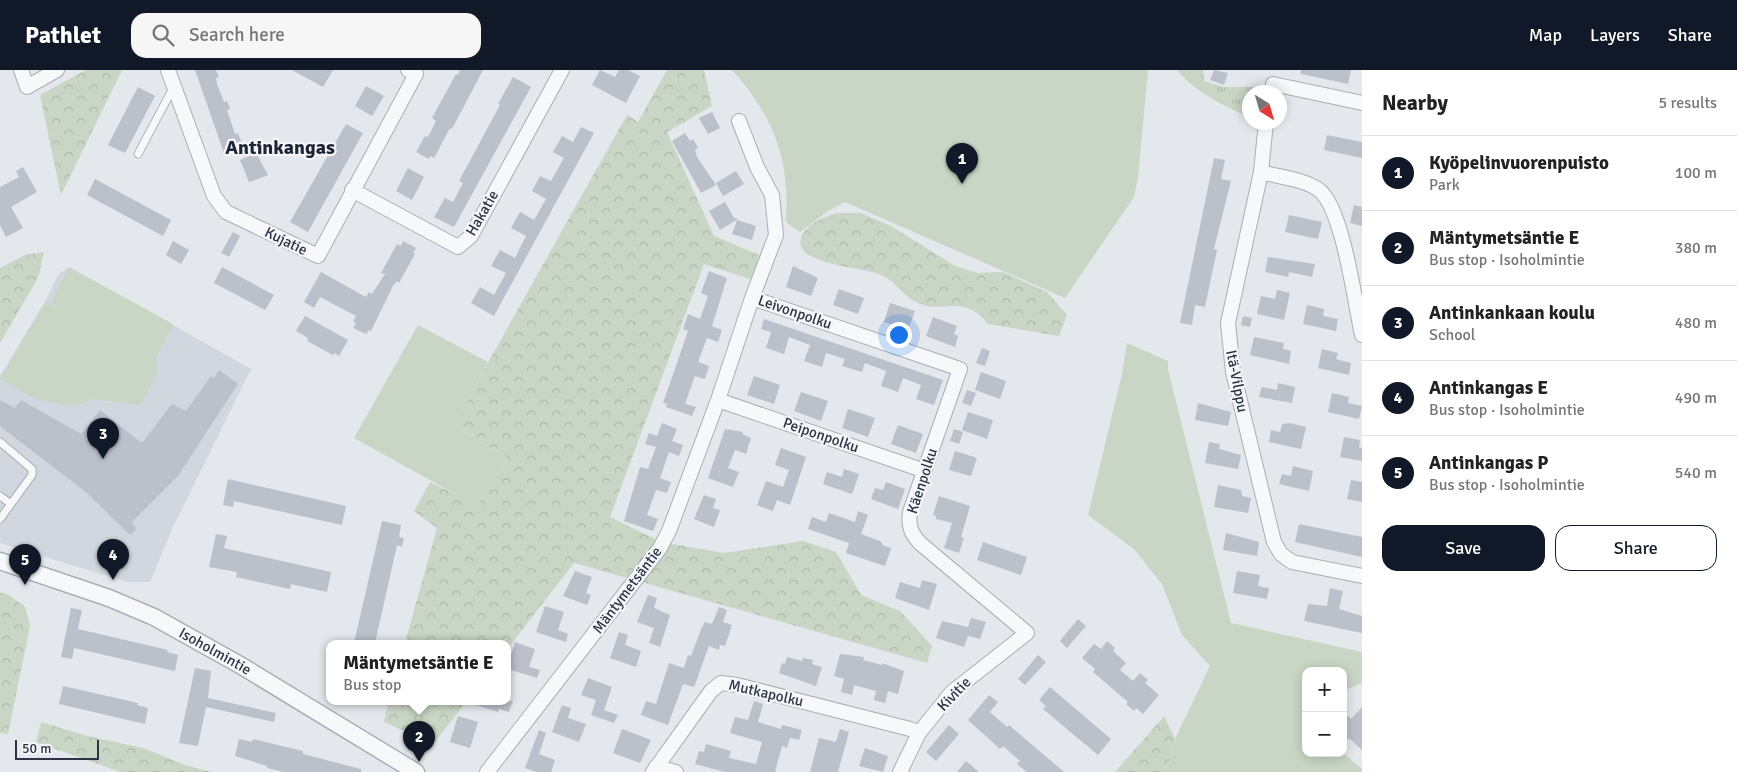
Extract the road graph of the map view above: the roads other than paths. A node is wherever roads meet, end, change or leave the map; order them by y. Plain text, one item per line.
1 (21, 70) edge
2 (57, 70) edge
3 (168, 70) edge
4 (408, 70) edge
5 (562, 70) edge
6 (1273, 82) edge
7 (175, 86) junction
8 (1362, 103) edge
9 (739, 121) dead end
10 (1265, 130) edge
11 (138, 154) dead end
12 (1261, 172) junction
13 (352, 190) junction
14 (752, 298) junction
15 (1362, 335) edge
16 (960, 368) joint
17 (718, 400) junction
18 (0, 442) edge
19 (925, 471) junction
20 (0, 496) edge
21 (11, 504) junction
22 (0, 519) edge
23 (0, 561) edge
24 (1362, 576) edge
25 (1027, 633) joint
26 (919, 733) junction
27 (654, 769) edge
28 (416, 772) edge
29 (487, 772) edge
30 (676, 772) edge
31 (900, 772) edge

1 - 2 street
3 - 7 street, Kujatie
4 - 13 street, Kujatie
5 - 13 street, Hakatie
6 - 8 street
7 - 11 lane
7 - 13 street, Kujatie
9 - 14 street, Leivonpolku
10 - 12 street, Itä-Vilppu
12 - 15 street
12 - 24 street, Itä-Vilppu
14 - 16 street, Leivonpolku
14 - 17 street, Mäntymetsäntie
16 - 19 street, Käenpolku
17 - 19 street, Peiponpolku
17 - 29 street, Mäntymetsäntie
18 - 21 lane
19 - 25 street, Käenpolku
20 - 21 lane
21 - 22 lane
23 - 28 street, Isoholmintie
25 - 26 street, Kivitie
26 - 27 street, Mutkapolku
26 - 31 street, Kivitie
27 - 30 street

